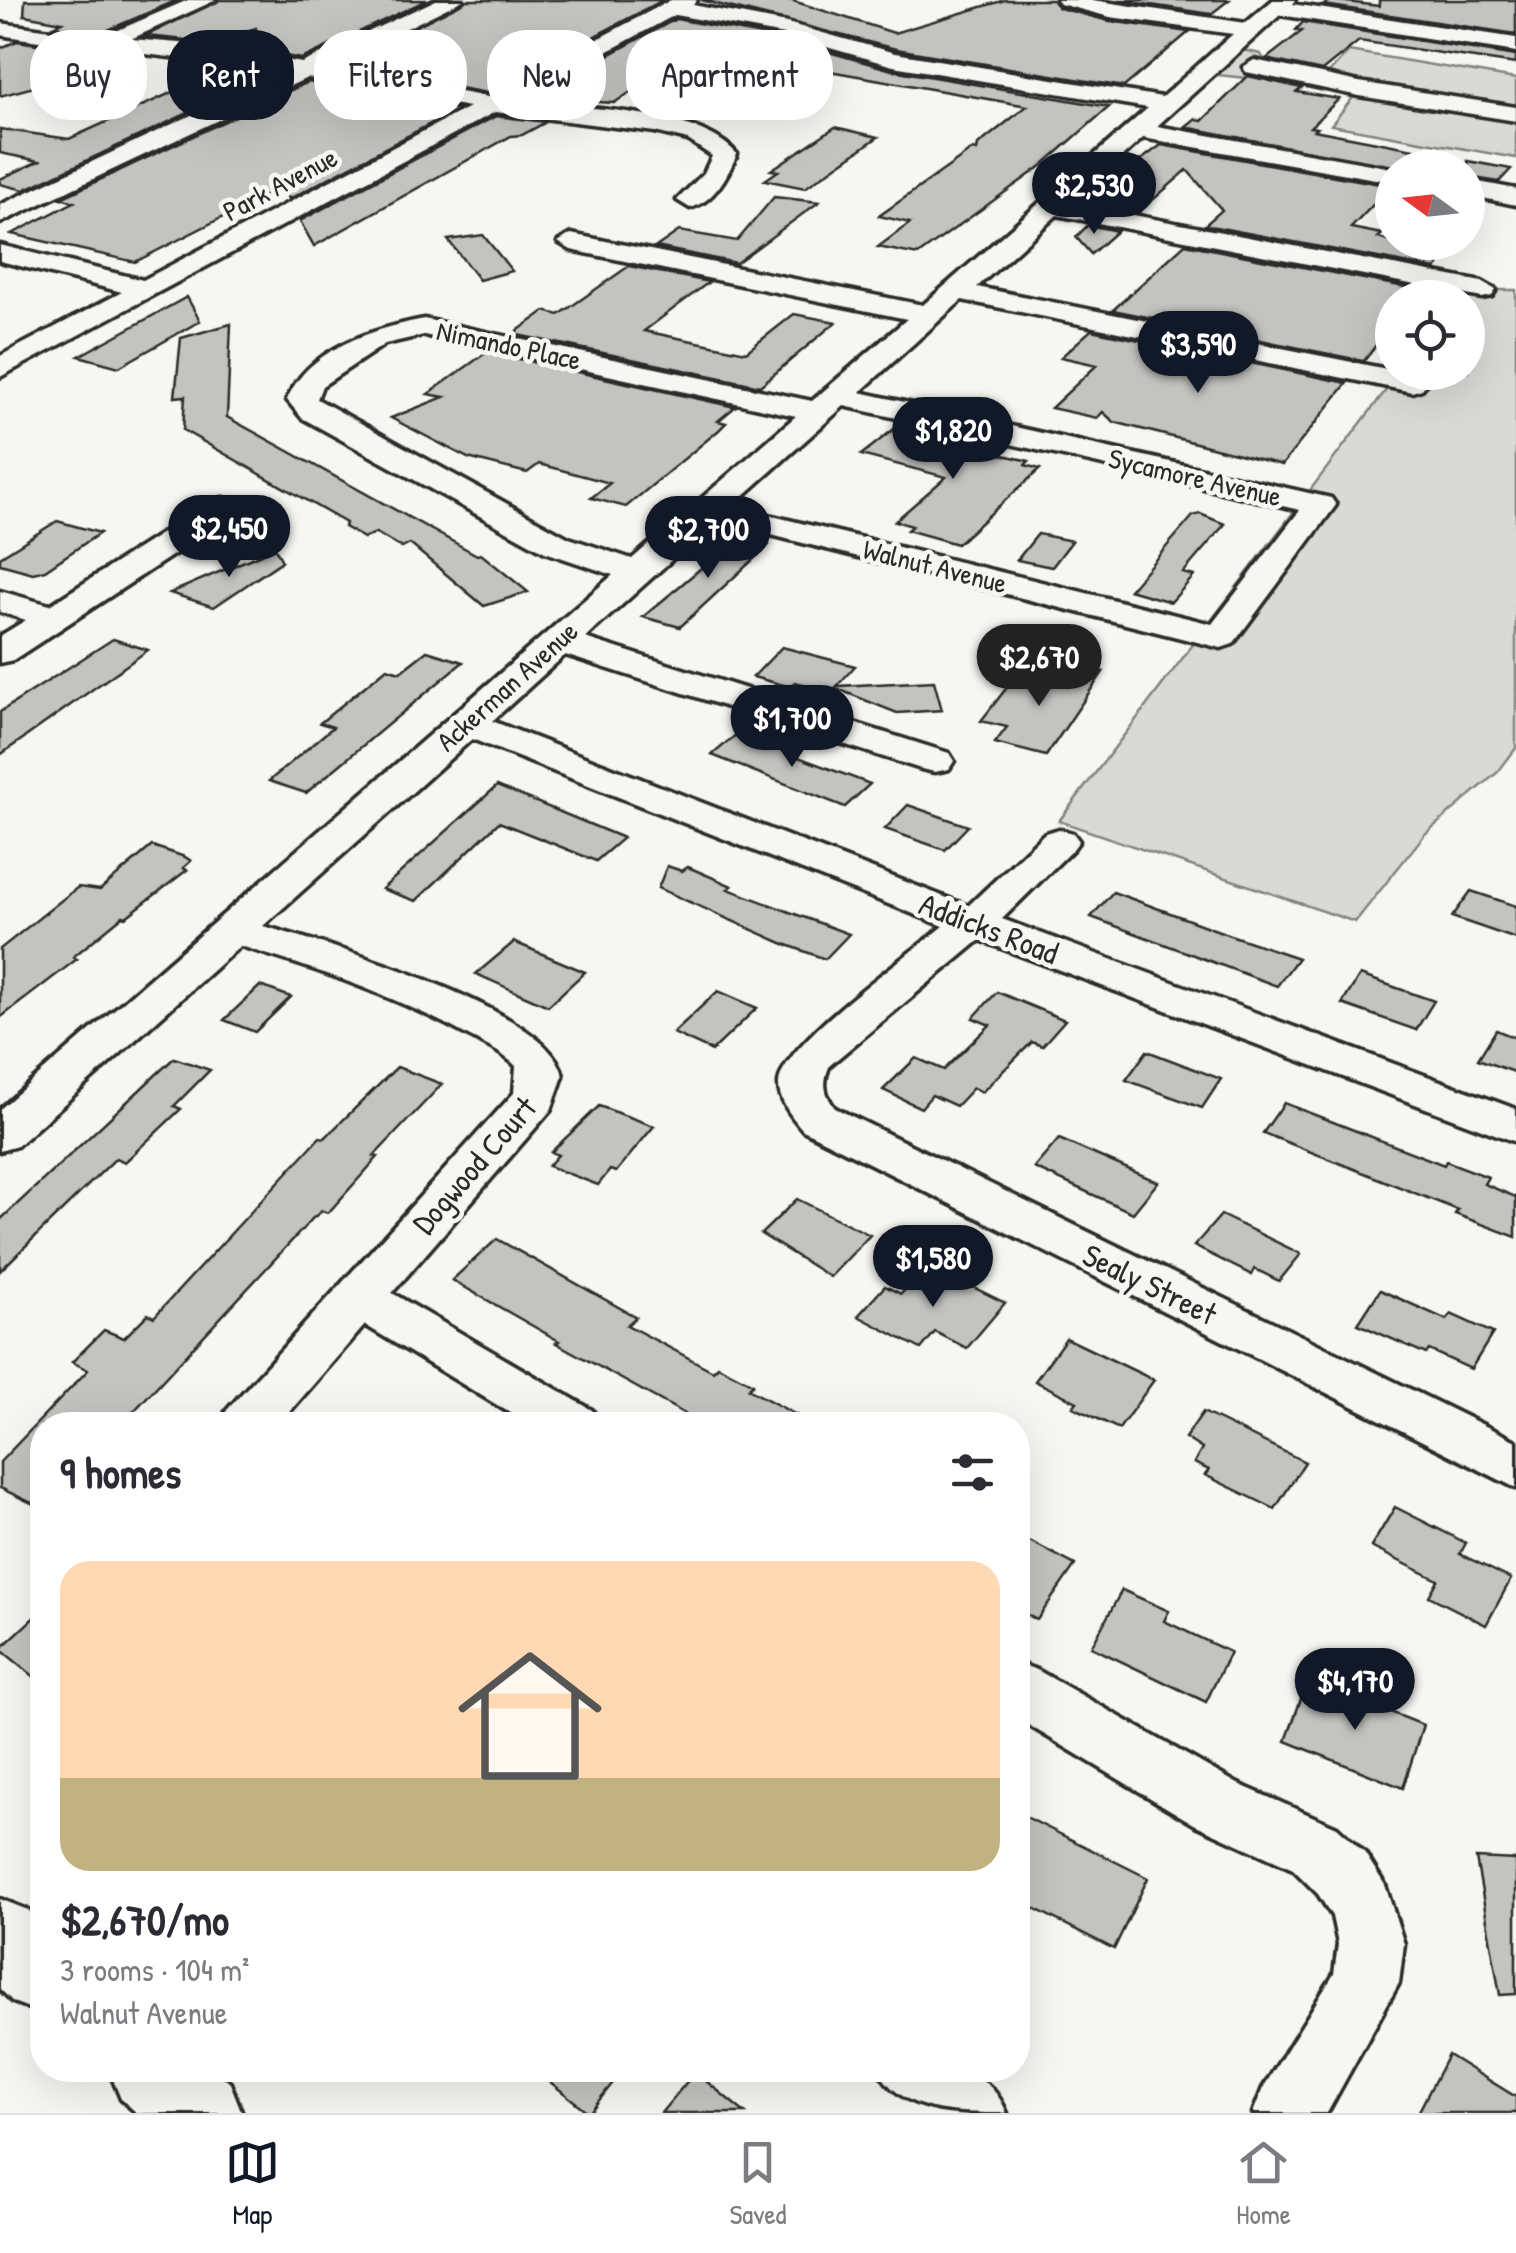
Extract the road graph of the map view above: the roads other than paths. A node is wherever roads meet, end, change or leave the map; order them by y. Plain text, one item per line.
1 (206, 0) edge
2 (453, 0) edge
3 (1067, 0) edge
4 (680, 4) edge
5 (1280, 4) edge
6 (0, 29) edge
7 (134, 30) edge
8 (1249, 30) junction
9 (30, 33) edge
10 (606, 44) edge
11 (1516, 45) edge
12 (147, 47) edge
13 (1225, 50) junction
14 (1254, 66) junction
15 (304, 71) junction
16 (1201, 71) junction
17 (487, 104) edge
18 (1164, 104) junction
19 (487, 108) edge
20 (1516, 114) edge
21 (606, 119) edge
22 (1135, 129) junction
23 (1375, 172) edge
24 (1485, 191) edge
25 (1516, 197) edge
26 (690, 200) dead end
27 (1048, 206) junction
28 (0, 215) edge
29 (571, 242) dead end
30 (0, 254) edge
31 (1430, 280) edge
32 (145, 289) junction
33 (954, 290) junction
34 (926, 314) junction
35 (3, 366) edge
36 (1375, 375) edge
37 (826, 403) junction
38 (223, 508) dead end
39 (707, 508) junction
40 (636, 572) junction
41 (0, 601) edge
42 (54, 616) junction
43 (1221, 637) joint
44 (558, 640) junction
45 (0, 652) edge
46 (465, 723) junction
47 (935, 760) dead end
48 (1059, 842) dead end
49 (974, 923) junction
50 (231, 930) junction
51 (1516, 1126) edge
52 (0, 1134) edge
53 (358, 1297) junction
54 (257, 1412) edge
55 (551, 1412) edge
56 (1516, 1466) edge
57 (1030, 1696) edge
58 (0, 1937) edge
59 (30, 1963) edge
60 (165, 2082) edge
61 (929, 2082) edge
62 (200, 2113) edge
63 (972, 2113) edge
64 (1288, 2113) edge

1 - 7 street
2 - 15 street
3 - 8 street
4 - 10 street, Park Avenue
4 - 18 street
5 - 8 street, Ackerman Avenue
5 - 11 street
6 - 9 street
8 - 13 street, Ackerman Avenue
12 - 15 street
13 - 14 street
13 - 16 street, Ackerman Avenue
14 - 16 street
14 - 20 street
15 - 17 street
15 - 28 street
16 - 18 street, Ackerman Avenue
18 - 22 street, Ackerman Avenue
19 - 32 street, Park Avenue
21 - 26 street
22 - 23 street
22 - 27 street, Ackerman Avenue
24 - 25 street
27 - 31 street
27 - 33 street, Ackerman Avenue
29 - 34 street
30 - 32 street
32 - 35 street, Park Avenue
33 - 34 street, Ackerman Avenue
33 - 36 street
34 - 37 street, Ackerman Avenue
37 - 39 street, Ackerman Avenue
37 - 40 street, Nimando Place
37 - 43 street, Sycamore Avenue
38 - 42 street
39 - 40 street, Ackerman Avenue
39 - 43 street, Walnut Avenue
40 - 44 street, Ackerman Avenue
41 - 42 street
42 - 45 street
44 - 46 street, Ackerman Avenue
44 - 47 street
46 - 49 street, Addicks Road
46 - 50 street, Ackerman Avenue
48 - 49 street, Sealy Street
49 - 51 street, Addicks Road
49 - 56 street, Sealy Street
50 - 52 street, Ackerman Avenue
50 - 53 street, Dogwood Court
53 - 54 street, Dogwood Court
53 - 55 street
57 - 64 street
58 - 59 main road
60 - 62 main road
61 - 63 street

